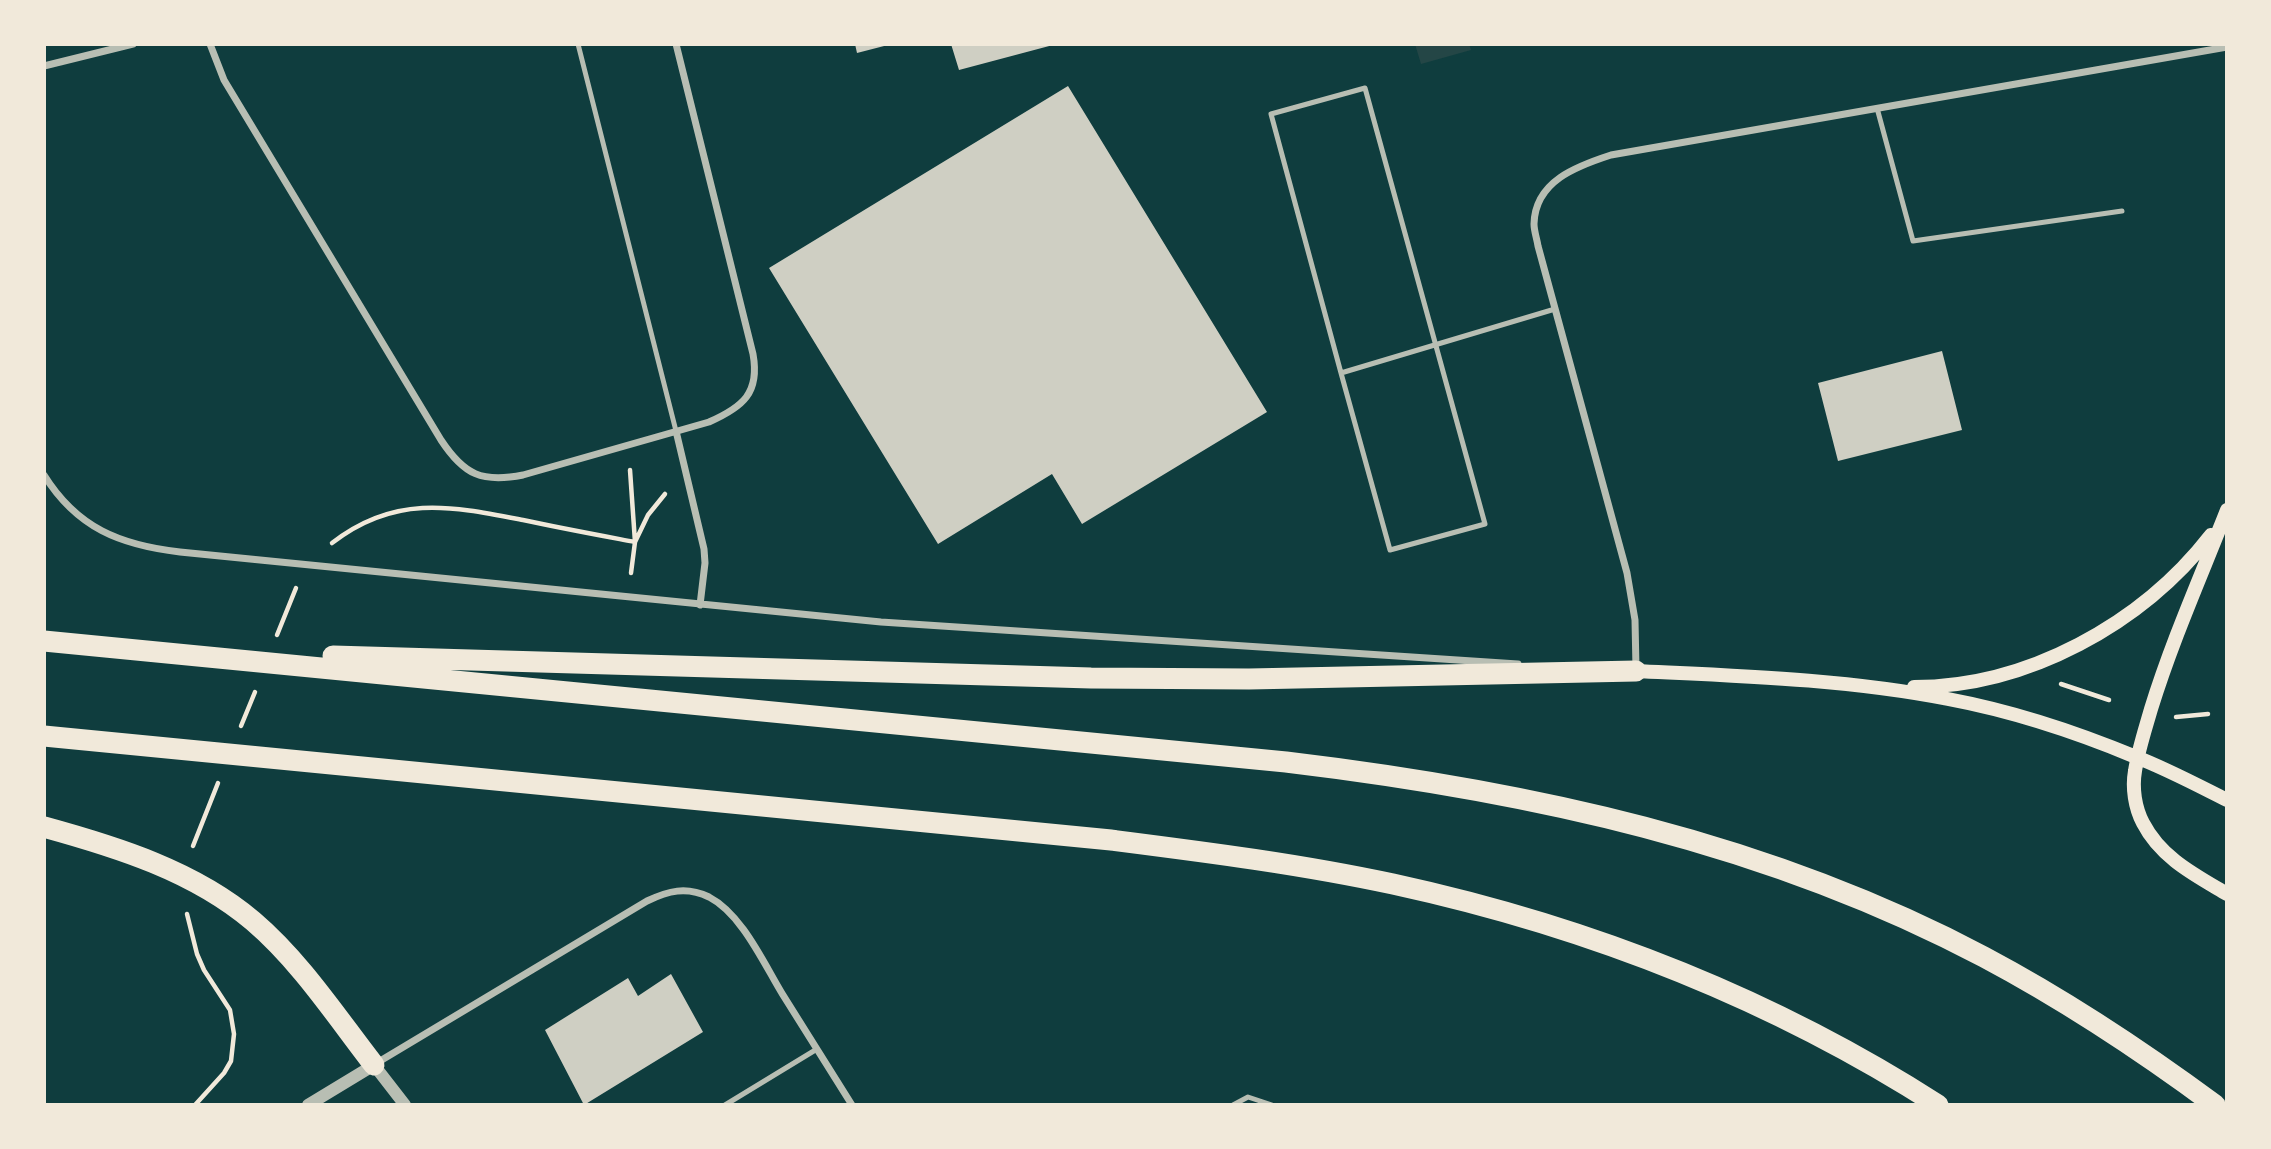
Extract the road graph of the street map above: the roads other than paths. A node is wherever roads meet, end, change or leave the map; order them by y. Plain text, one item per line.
1 (133, 44) edge
2 (210, 44) edge
3 (578, 44) edge
4 (676, 44) edge
5 (2227, 47) edge
6 (44, 66) edge
7 (1877, 108) junction
8 (2122, 211) dead end
9 (1555, 309) junction
10 (1436, 345) junction
11 (1341, 373) junction
12 (676, 431) junction
13 (44, 475) edge
14 (2226, 514) edge
15 (700, 604) junction
16 (44, 640) edge
17 (137, 650) junction
18 (1636, 671) junction
19 (1875, 686) junction
20 (44, 736) edge
21 (2138, 758) junction
22 (2227, 800) edge
23 (44, 827) edge
24 (2227, 894) edge
25 (817, 1049) junction
26 (374, 1065) junction
27 (308, 1105) edge
28 (405, 1105) edge
29 (725, 1105) edge
30 (852, 1105) edge
31 (1233, 1105) edge
32 (1272, 1105) edge
33 (1938, 1105) edge
34 (2215, 1105) edge

1 - 6 street
2 - 12 street
3 - 12 lane
4 - 12 street
5 - 7 street
7 - 8 lane
7 - 9 street
9 - 10 lane
9 - 18 street
10 - 11 lane
10 - 11 lane
10 - 11 lane
12 - 15 street
13 - 15 street
14 - 19 main road
14 - 21 main road
15 - 18 street
16 - 17 highway
17 - 18 highway
17 - 34 highway
18 - 19 main road
19 - 21 main road
20 - 33 highway
21 - 22 main road
21 - 24 main road
23 - 26 highway
25 - 26 street
25 - 29 lane
25 - 30 street
26 - 27 street
26 - 28 street
31 - 32 lane

